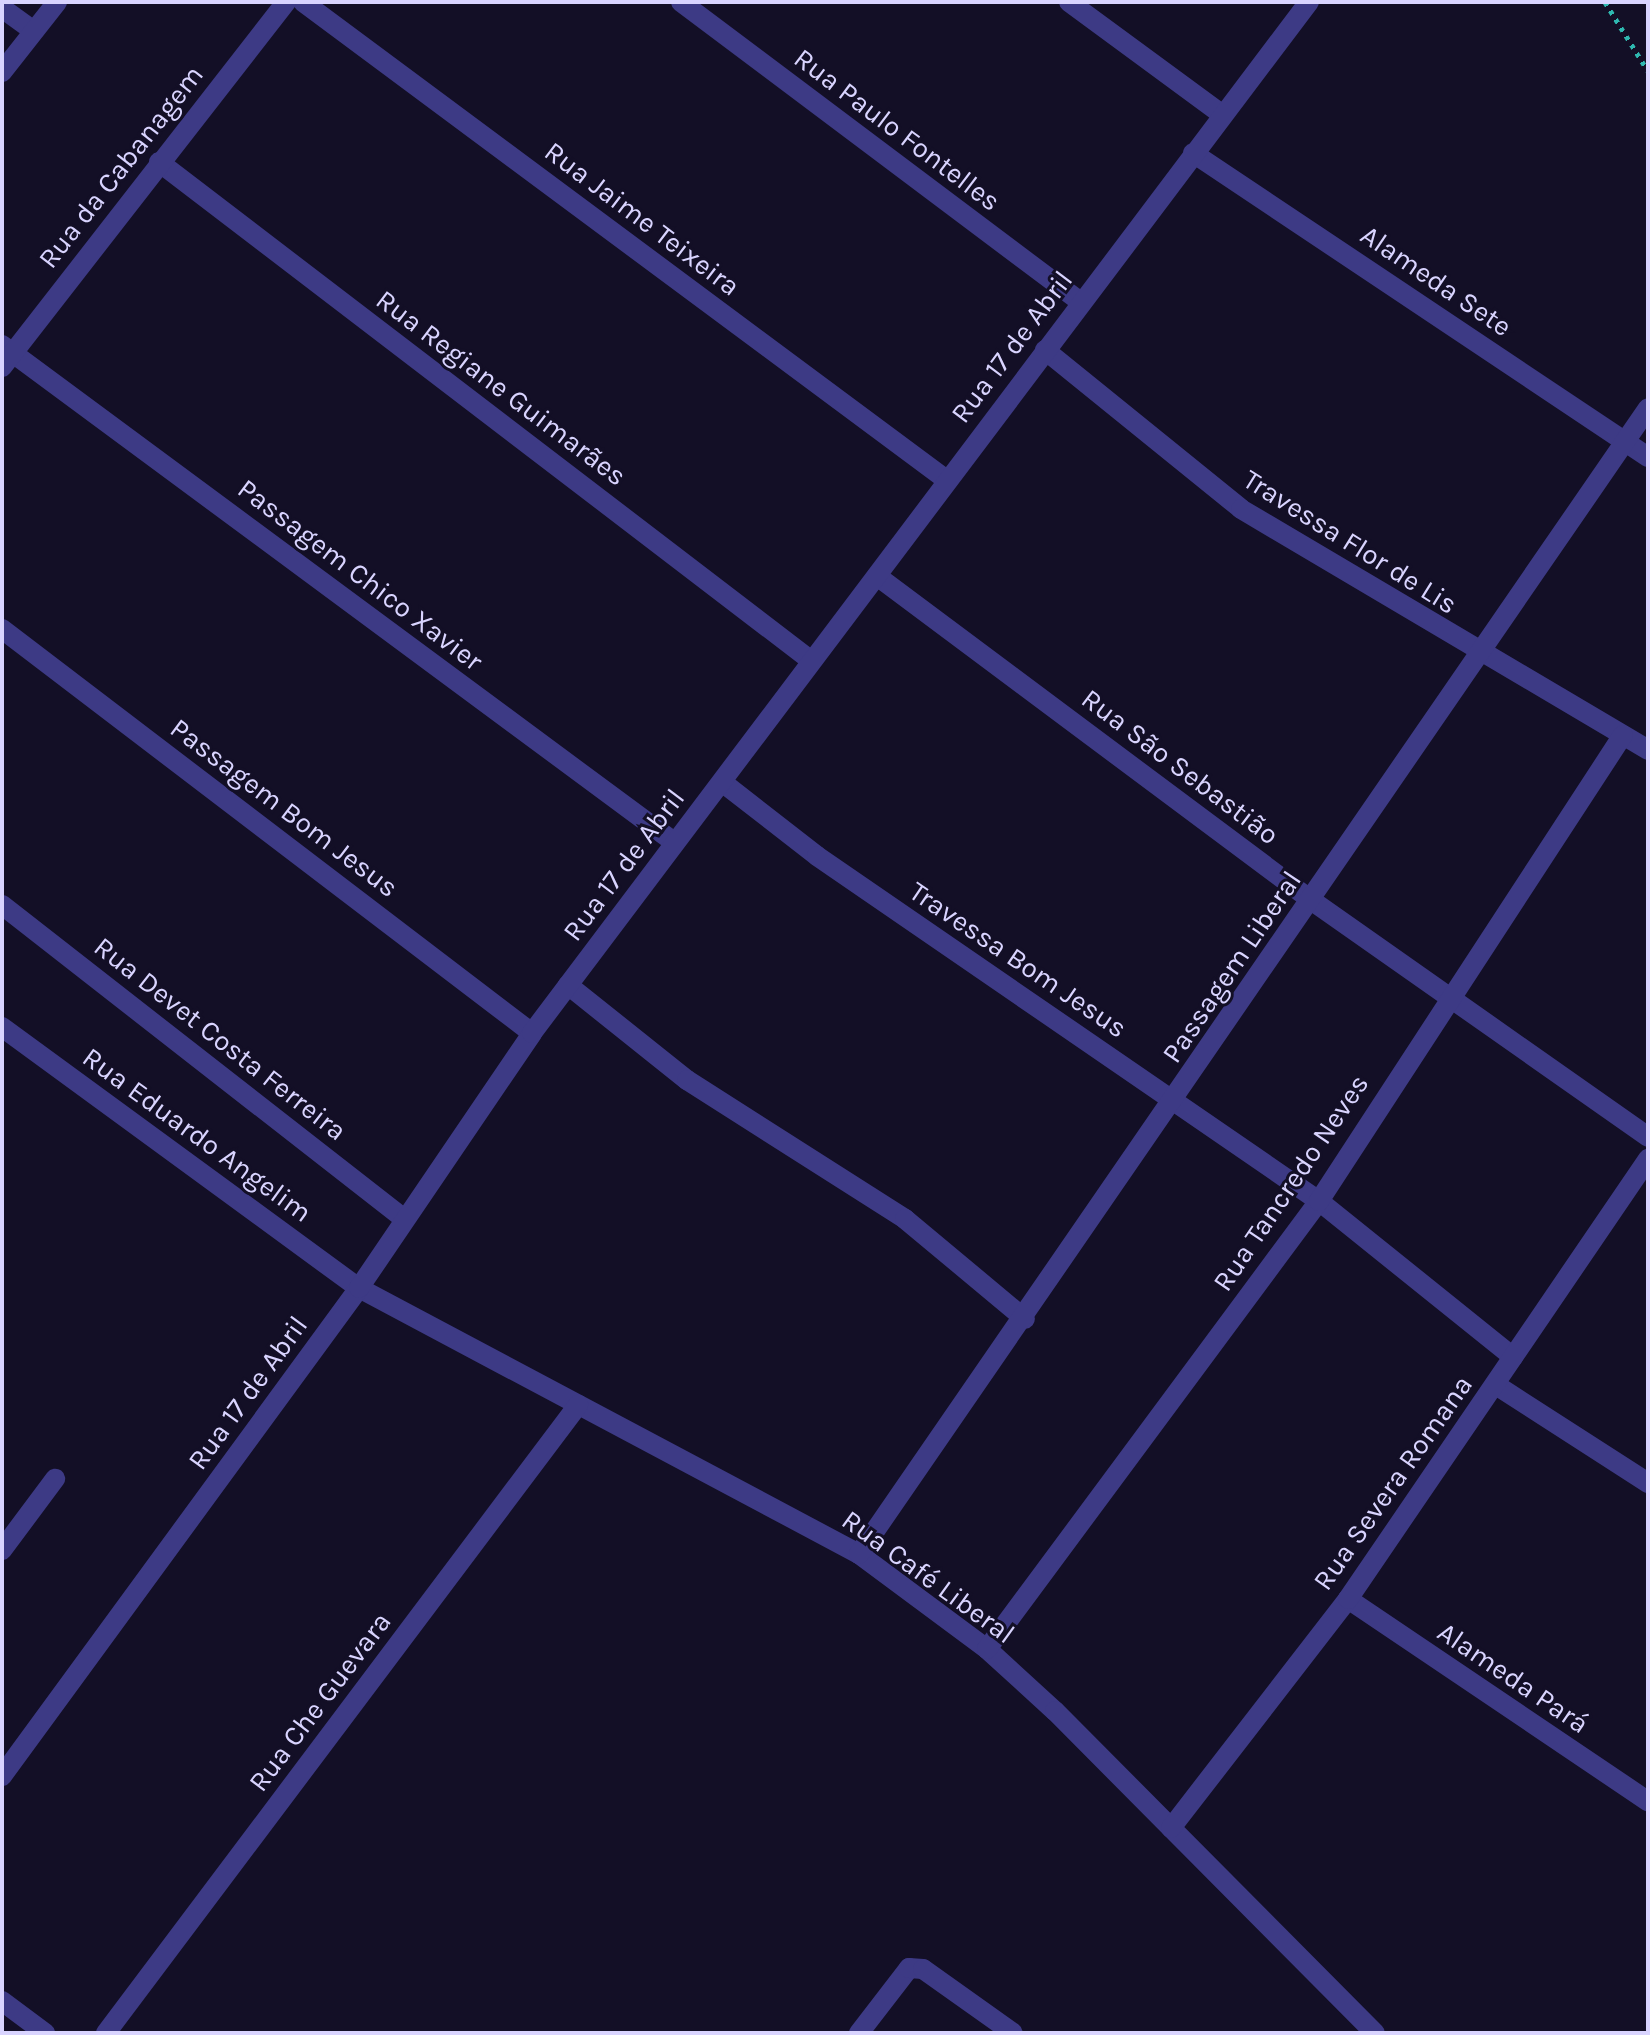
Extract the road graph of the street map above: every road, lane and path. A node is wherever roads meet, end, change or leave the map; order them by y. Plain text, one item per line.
1 (57, 2) edge
2 (286, 2) edge
3 (303, 2) edge
4 (681, 2) edge
5 (1069, 2) edge
6 (1309, 2) edge
7 (1605, 2) edge
8 (2, 8) edge
9 (34, 31) junction
10 (1648, 71) edge
11 (2, 72) edge
12 (1223, 115) junction
13 (1193, 153) junction
14 (159, 162) junction
15 (1080, 302) junction
16 (1045, 350) junction
17 (6, 355) edge
18 (1648, 408) edge
19 (1627, 442) junction
20 (1648, 457) edge
21 (948, 481) junction
22 (877, 576) junction
23 (2, 629) edge
24 (1474, 653) junction
25 (809, 659) junction
26 (1623, 735) junction
27 (1648, 750) edge
28 (722, 782) junction
29 (674, 842) junction
30 (1311, 900) junction
31 (2, 905) edge
32 (568, 985) junction
33 (1446, 997) junction
34 (2, 1027) edge
35 (532, 1033) junction
36 (1177, 1101) junction
37 (1648, 1137) edge
38 (1648, 1159) edge
39 (1319, 1201) junction
40 (403, 1218) junction
41 (359, 1288) junction
42 (1025, 1319) junction
43 (1513, 1357) junction
44 (1496, 1385) junction
45 (578, 1405) junction
46 (55, 1479) dead end
47 (1648, 1483) edge
48 (2, 1550) edge
49 (859, 1554) junction
50 (1348, 1599) junction
51 (987, 1649) junction
52 (2, 1776) edge
53 (1648, 1801) edge
54 (1171, 1828) junction
55 (2, 2001) edge
56 (45, 2033) edge
57 (106, 2033) edge
58 (859, 2033) edge
59 (1013, 2033) edge
60 (1375, 2033) edge

1 - 9 street
2 - 14 street, Rua da Cabanagem
3 - 21 street, Rua Jaime Teixeira
4 - 15 street, Rua Paulo Fontelles
5 - 12 street
6 - 12 street, Rua 17 de Abril
7 - 10 path
8 - 9 street
9 - 11 street
12 - 13 street, Rua 17 de Abril
13 - 15 street, Rua 17 de Abril
13 - 19 street, Alameda Sete
14 - 17 street, Rua da Cabanagem
14 - 25 street, Rua Regiane Guimarães
15 - 16 street, Rua 17 de Abril
16 - 21 street, Rua 17 de Abril
16 - 24 street, Travessa Flor de Lis
17 - 29 street, Passagem Chico Xavier
18 - 19 street, Passagem Liberal
19 - 20 street, Alameda Sete
19 - 24 street, Passagem Liberal
21 - 22 street, Rua 17 de Abril
22 - 25 street, Rua 17 de Abril
22 - 30 street, Rua São Sebastião
23 - 35 street, Passagem Bom Jesus
24 - 26 street, Travessa Flor de Lis
24 - 30 street, Passagem Liberal
25 - 28 street, Rua 17 de Abril
26 - 27 street, Travessa Flor de Lis
26 - 33 street, Rua Tancredo Neves
28 - 29 street, Rua 17 de Abril
28 - 36 street, Travessa Bom Jesus
29 - 32 street, Rua 17 de Abril
30 - 33 street, Rua São Sebastião
30 - 36 street, Passagem Liberal
31 - 40 street, Rua Devet Costa Ferreira
32 - 35 street, Rua 17 de Abril
32 - 42 street
33 - 37 street, Rua São Sebastião
33 - 39 street, Rua Tancredo Neves
34 - 41 street, Rua Eduardo Angelim
35 - 40 street, Rua 17 de Abril
36 - 39 street, Travessa Bom Jesus
36 - 42 street, Passagem Liberal
38 - 43 street, Rua Severa Romana
39 - 43 street, Travessa Bom Jesus
39 - 51 street, Rua Tancredo Neves
40 - 41 street, Rua 17 de Abril
41 - 45 street, Rua Café Liberal
41 - 52 street, Rua 17 de Abril
42 - 49 street, Passagem Liberal
43 - 44 street, Rua Severa Romana
44 - 47 street
44 - 50 street, Rua Severa Romana
45 - 49 street, Rua Café Liberal
45 - 57 street, Rua Che Guevara
46 - 48 street
49 - 51 street, Rua Café Liberal
50 - 53 street, Alameda Pará
50 - 54 street, Rua Severa Romana
51 - 54 street, Rua Café Liberal
54 - 60 street, Rua Café Liberal
55 - 56 street
58 - 59 street

